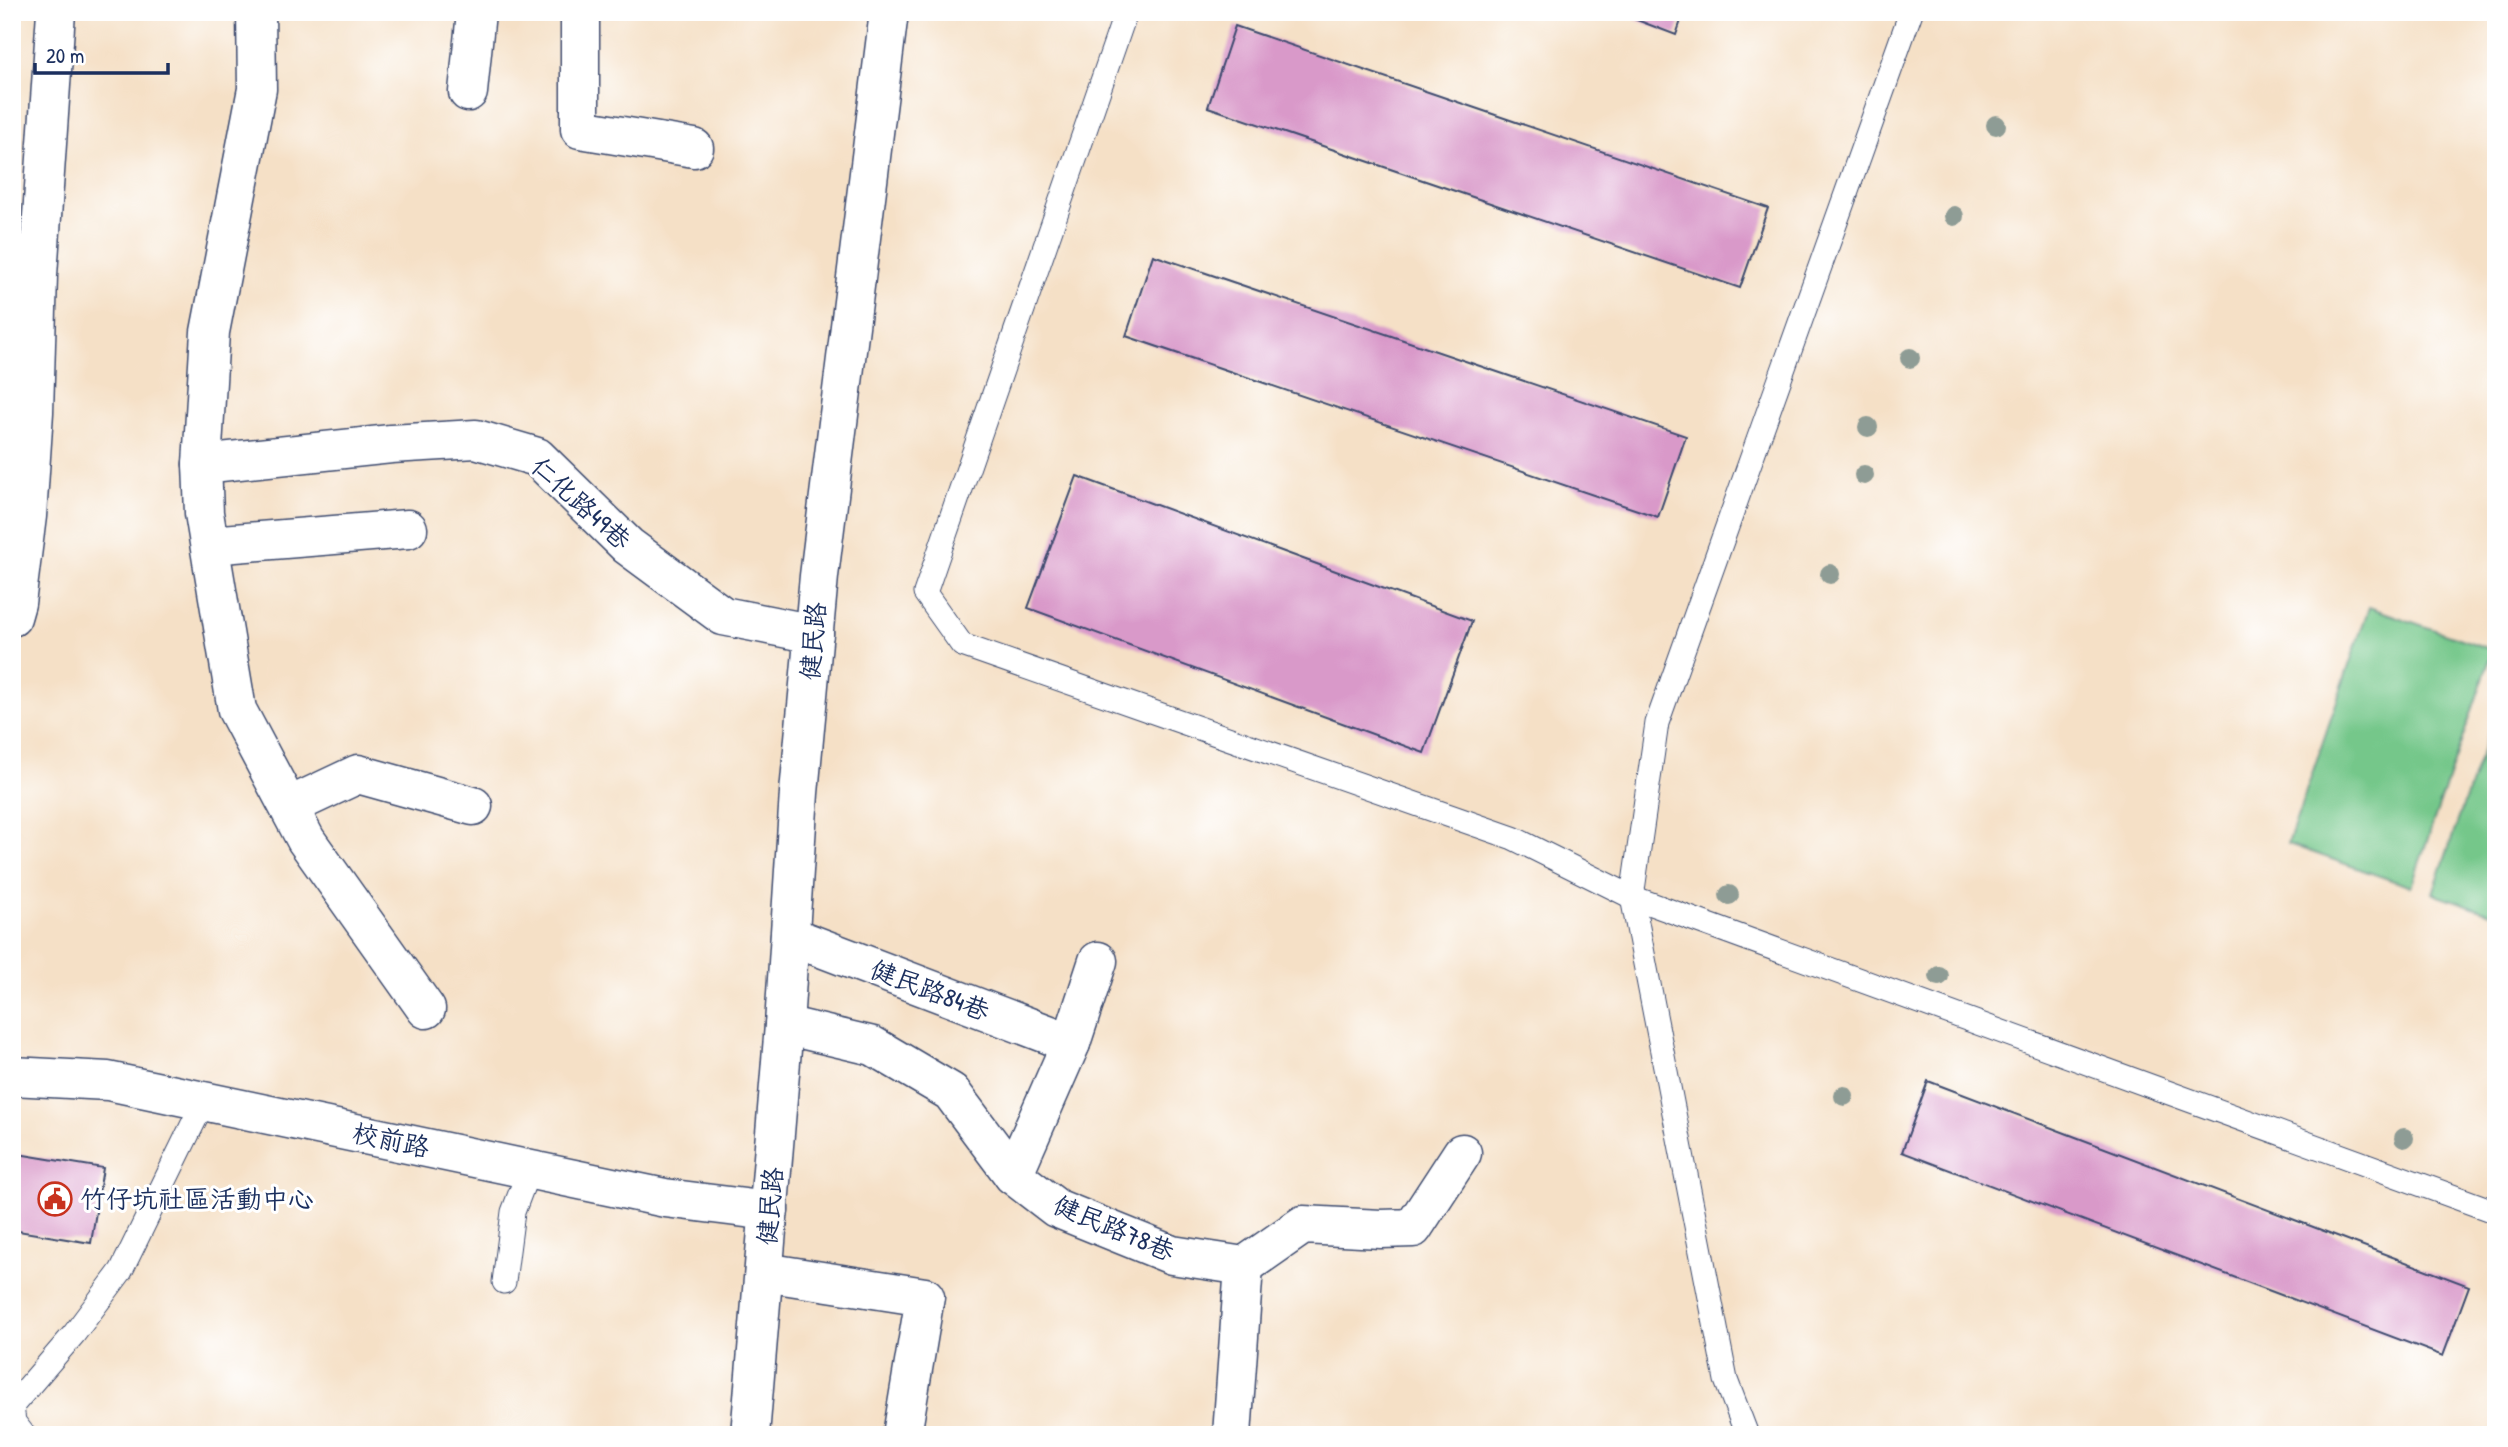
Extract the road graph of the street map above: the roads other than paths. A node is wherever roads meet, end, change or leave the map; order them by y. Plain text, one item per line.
1 (56, 12) edge
2 (256, 12) edge
3 (476, 12) edge
4 (580, 12) edge
5 (889, 12) edge
6 (1126, 12) edge
7 (1911, 12) edge
8 (468, 92) dead end
9 (694, 148) dead end
10 (202, 464) junction
11 (408, 529) dead end
12 (210, 545) junction
13 (12, 617) edge
14 (814, 634) junction
15 (290, 806) junction
16 (473, 806) dead end
17 (1632, 897) junction
18 (790, 936) junction
19 (1098, 961) dead end
20 (426, 1009) dead end
21 (784, 1026) junction
22 (1070, 1043) junction
23 (12, 1076) edge
24 (204, 1101) junction
25 (1462, 1153) dead end
26 (529, 1170) junction
27 (1013, 1174) junction
28 (769, 1211) junction
29 (2496, 1212) edge
30 (1244, 1266) junction
31 (764, 1272) junction
32 (504, 1282) dead end
33 (12, 1406) edge
34 (24, 1435) edge
35 (750, 1435) edge
36 (902, 1435) edge
37 (1232, 1435) edge
38 (1747, 1435) edge

1 - 13 street
2 - 10 street
3 - 8 street
4 - 9 street
5 - 14 street, 健民路
6 - 17 lane
7 - 17 lane
10 - 12 street
10 - 14 street, 仁化路49巷
11 - 12 street
12 - 15 street
14 - 18 street, 健民路
15 - 16 street
15 - 20 street
17 - 29 lane
17 - 38 lane
18 - 21 street, 健民路
18 - 22 street, 健民路84巷
19 - 22 street
21 - 27 street, 健民路78巷
21 - 28 street, 健民路
22 - 27 street
23 - 24 street, 校前路
24 - 26 street, 校前路
24 - 33 lane
25 - 30 street
26 - 28 street, 校前路
26 - 32 lane
27 - 30 street, 健民路78巷
28 - 31 street, 健民路
30 - 37 street
31 - 35 street, 健民路
31 - 36 street, 健民路
33 - 34 lane

